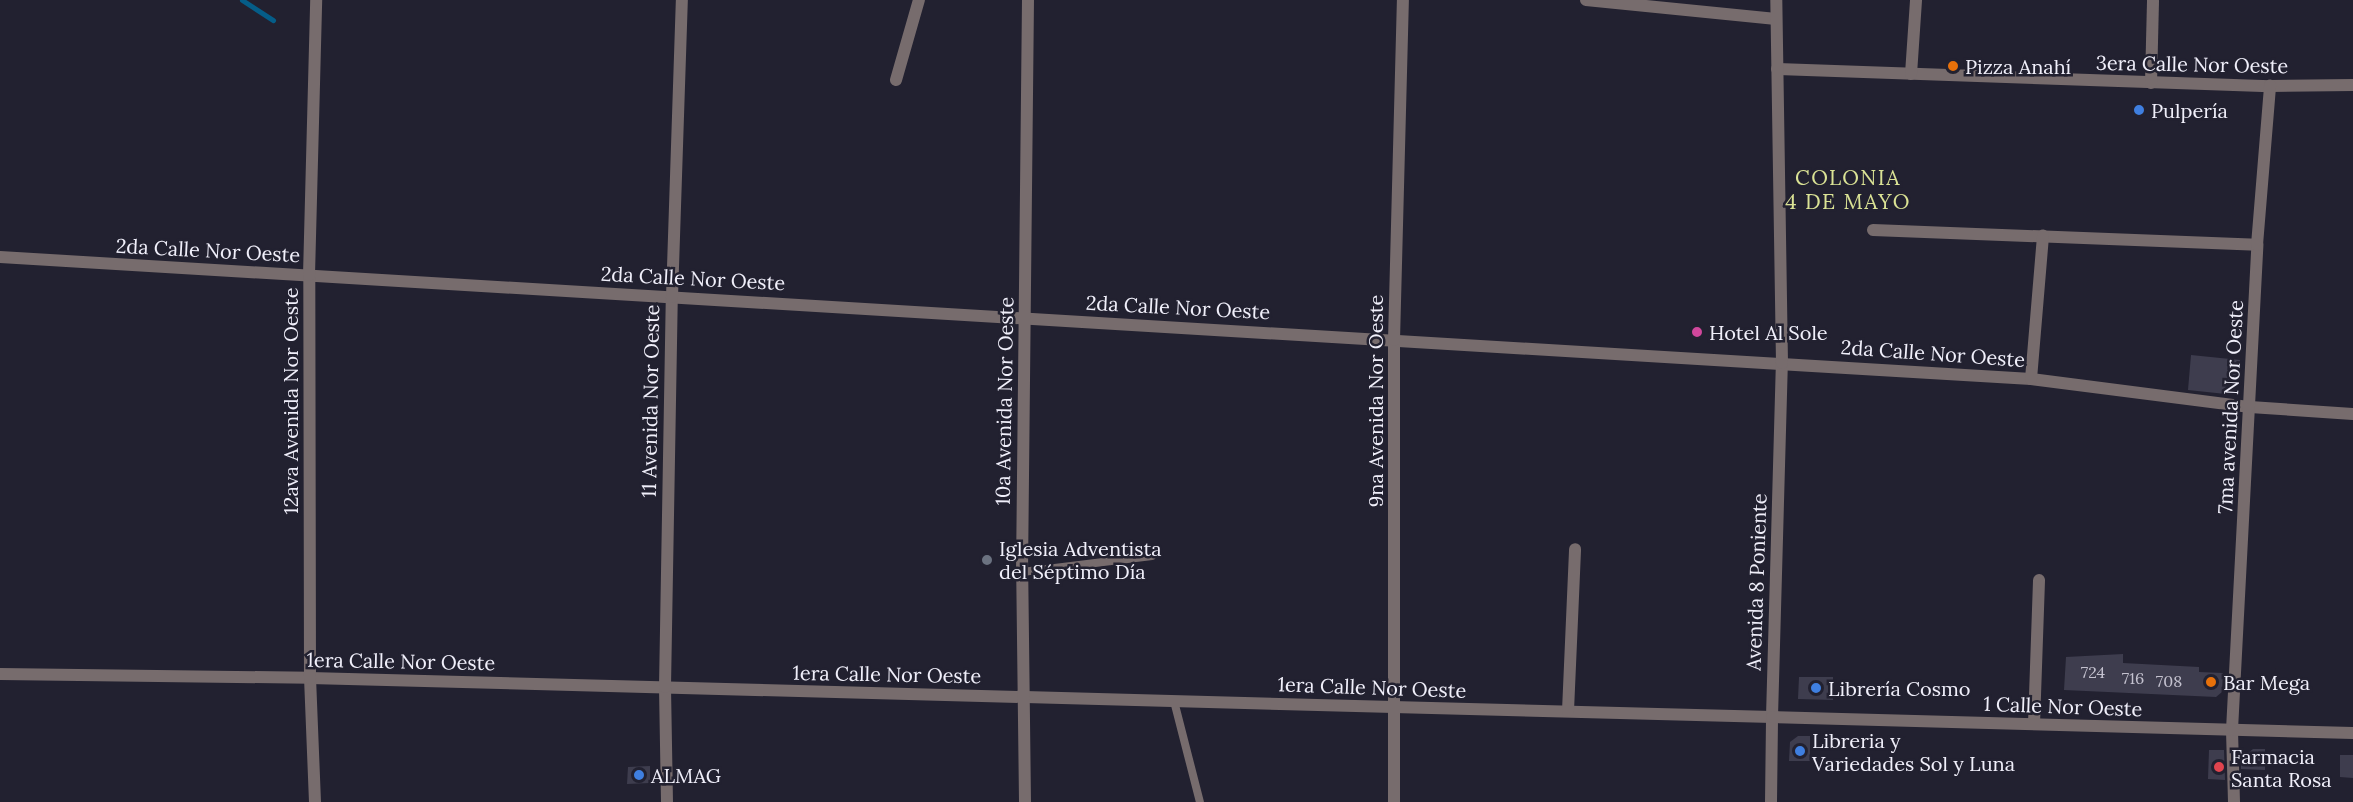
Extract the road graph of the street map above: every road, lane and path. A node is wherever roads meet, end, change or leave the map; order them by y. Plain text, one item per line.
1 (315, 0) edge
2 (682, 0) edge
3 (919, 0) edge
4 (1028, 0) edge
5 (1402, 0) edge
6 (1586, 0) edge
7 (1776, 0) edge
8 (1916, 0) edge
9 (2153, 0) edge
10 (1776, 18) junction
11 (1777, 69) junction
12 (1911, 74) junction
13 (896, 80) dead end
14 (2151, 83) junction
15 (2353, 85) edge
16 (2270, 86) junction
17 (1873, 230) dead end
18 (2043, 235) junction
19 (2257, 245) junction
20 (0, 257) edge
21 (309, 275) junction
22 (672, 297) junction
23 (1024, 318) junction
24 (1394, 340) junction
25 (1782, 363) junction
26 (2031, 379) junction
27 (2250, 406) junction
28 (2353, 414) edge
29 (1575, 549) dead end
30 (1152, 556) dead end
31 (1022, 572) junction
32 (2039, 580) dead end
33 (0, 674) edge
34 (310, 678) junction
35 (665, 687) junction
36 (1022, 697) junction
37 (1174, 701) junction
38 (1393, 707) junction
39 (1568, 711) junction
40 (1772, 717) junction
41 (2034, 724) junction
42 (2232, 730) junction
43 (2353, 734) edge
44 (315, 802) edge
45 (666, 802) edge
46 (1025, 802) edge
47 (1200, 802) edge
48 (1394, 802) edge
49 (1772, 802) edge
50 (2234, 802) edge

1 - 21 street, 12ava Avenida Nor Oeste
2 - 22 street, 11 Avenida Nor Oeste
3 - 13 street
4 - 23 street, 10a Avenida Nor Oeste
5 - 24 street, 9na Avenida Nor Oeste
6 - 10 street
7 - 10 street, Avenida 8 Poniente
8 - 12 street
9 - 14 street
10 - 11 street, Avenida 8 Poniente
11 - 12 street, 3era Calle Nor Oeste
11 - 25 street, Avenida 8 Poniente
12 - 14 street, 3era Calle Nor Oeste
14 - 16 street, 3era Calle Nor Oeste
15 - 16 street, 3era Calle Nor Oeste
16 - 19 street, 7ma avenida Nor Oeste
17 - 18 street
18 - 19 street
18 - 26 street
19 - 27 street, 7ma avenida Nor Oeste
20 - 21 street, 2da Calle Nor Oeste
21 - 22 street, 2da Calle Nor Oeste
21 - 34 street, 12ava Avenida Nor Oeste
22 - 23 street, 2da Calle Nor Oeste
22 - 35 street, 11 Avenida Nor Oeste
23 - 24 street, 2da Calle Nor Oeste
23 - 31 street, 10a Avenida Nor Oeste
24 - 25 street, 2da Calle Nor Oeste
24 - 38 street, 9na Avenida Nor Oeste
25 - 26 street, 2da Calle Nor Oeste
25 - 40 street, Avenida 8 Poniente
26 - 27 street, 2da Calle Nor Oeste
27 - 28 street, 2da Calle Nor Oeste
27 - 42 street, 7ma avenida Nor Oeste
29 - 39 street
30 - 31 lane
31 - 36 street, 10a Avenida Nor Oeste
32 - 41 street
33 - 34 street, 1era Calle Nor Oeste
34 - 35 street, 1era Calle Nor Oeste
34 - 44 street, 12ava Avenida Nor Oeste
35 - 36 street, 1era Calle Nor Oeste
35 - 45 street, 11 Avenida Nor Oeste
36 - 37 street, 1era Calle Nor Oeste
36 - 46 street, 10a Avenida Nor Oeste
37 - 38 street, 1era Calle Nor Oeste
37 - 47 lane
38 - 39 street, 1era Calle Nor Oeste
38 - 48 street, 9na Avenida Nor Oeste
39 - 40 street, 1era Calle Nor Oeste
40 - 41 street, 1 Calle Nor Oeste
40 - 49 street, Avenida 8 Poniente
41 - 42 street, 1 Calle Nor Oeste
42 - 43 street, 1 Calle Nor Oeste
42 - 50 street, 7ma avenida Nor Oeste

